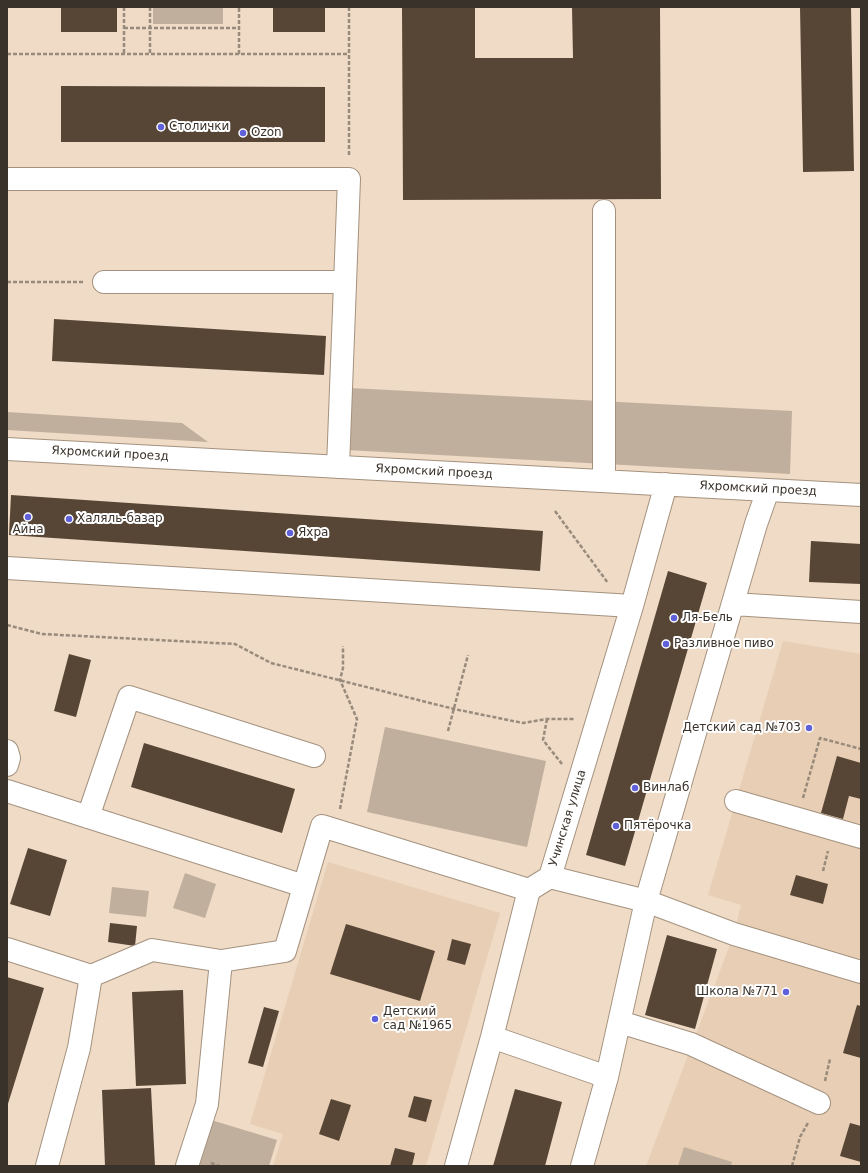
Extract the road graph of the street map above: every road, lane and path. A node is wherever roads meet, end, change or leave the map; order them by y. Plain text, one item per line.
1 (124, 7) edge
2 (150, 7) edge
3 (239, 7) edge
4 (349, 7) edge
5 (150, 27) junction
6 (124, 28) junction
7 (239, 28) junction
8 (7, 54) edge
9 (124, 54) junction
10 (150, 54) junction
11 (239, 54) junction
12 (349, 54) junction
13 (7, 179) edge
14 (349, 179) junction
15 (604, 212) dead end
16 (7, 282) edge
17 (104, 282) joint
18 (345, 282) junction
19 (7, 449) edge
20 (338, 467) junction
21 (604, 481) junction
22 (666, 484) junction
23 (768, 490) junction
24 (861, 495) edge
25 (555, 511) dead end
26 (7, 568) edge
27 (733, 604) junction
28 (628, 606) junction
29 (861, 612) edge
30 (7, 625) edge
31 (343, 646) dead end
32 (468, 655) dead end
33 (340, 680) junction
34 (454, 709) junction
35 (601, 709) junction
36 (448, 731) dead end
37 (861, 749) edge
38 (7, 751) edge
39 (314, 756) dead end
40 (7, 765) edge
41 (7, 791) edge
42 (736, 801) dead end
43 (88, 817) junction
44 (797, 819) junction
45 (336, 831) junction
46 (861, 837) edge
47 (550, 877) junction
48 (304, 886) junction
49 (529, 890) junction
50 (646, 901) junction
51 (7, 949) edge
52 (222, 961) junction
53 (861, 972) edge
54 (91, 976) junction
55 (620, 1022) junction
56 (492, 1037) junction
57 (607, 1077) junction
58 (819, 1103) dead end
59 (47, 1166) edge
60 (187, 1166) edge
61 (456, 1166) edge
62 (582, 1166) edge

1 - 6 path
2 - 5 path
3 - 7 path
4 - 12 path
5 - 6 path
5 - 7 path
5 - 10 path
6 - 9 path
7 - 11 path
8 - 9 path
9 - 10 path
10 - 11 path
11 - 12 path
12 - 14 path
13 - 14 street
14 - 18 street
15 - 21 street
16 - 17 path
17 - 18 street
18 - 20 street
19 - 20 street, Яхромский проезд
20 - 21 street, Яхромский проезд
21 - 22 street, Яхромский проезд
22 - 23 street, Яхромский проезд
22 - 28 street, Учинская улица
23 - 24 street, Яхромский проезд
23 - 27 street
25 - 28 path
26 - 28 street
27 - 29 street
27 - 50 street
28 - 35 street, Учинская улица
30 - 33 path
31 - 33 path
32 - 34 path
33 - 34 path
33 - 45 path
34 - 35 path
34 - 36 path
35 - 47 street, Учинская улица
37 - 44 path
38 - 40 street
39 - 43 street
41 - 43 street
42 - 44 street
43 - 48 street
44 - 46 street
45 - 48 street
45 - 49 street
47 - 49 street, Учинская улица
47 - 50 street
48 - 52 street
49 - 56 street
50 - 53 street
50 - 55 street
51 - 54 street
52 - 54 street
52 - 60 street
54 - 59 street
55 - 57 street
55 - 58 street
56 - 57 street
56 - 61 street
57 - 62 street

